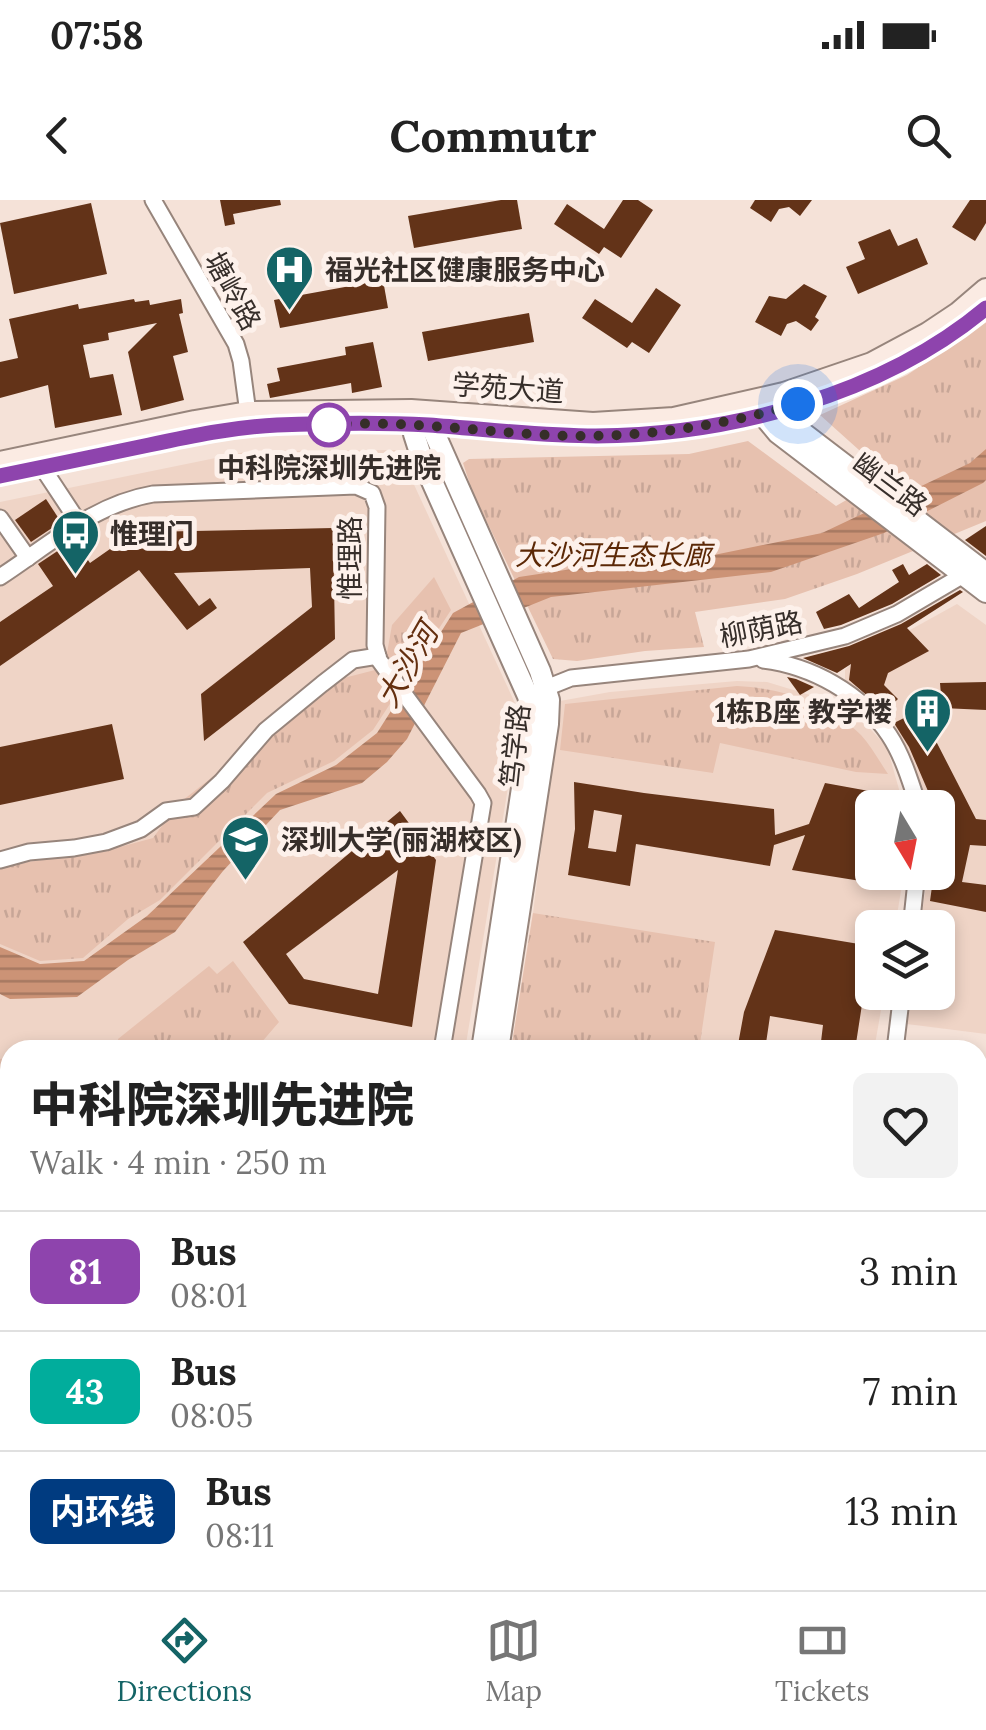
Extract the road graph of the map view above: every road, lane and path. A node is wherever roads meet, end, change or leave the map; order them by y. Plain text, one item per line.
1 (153, 200) edge
2 (986, 290) edge
3 (986, 308) edge
4 (766, 408) junction
5 (248, 413) junction
6 (420, 418) junction
7 (0, 463) edge
8 (42, 467) junction
9 (0, 476) edge
10 (0, 518) edge
11 (79, 523) junction
12 (28, 558) junction
13 (978, 569) edge
14 (0, 577) edge
15 (986, 592) edge
16 (510, 630) junction
17 (378, 658) junction
18 (749, 659) junction
19 (538, 692) junction
20 (912, 790) edge
21 (0, 860) edge
22 (900, 1010) edge
23 (444, 1040) edge
24 (484, 1040) edge
25 (500, 1040) edge
26 (896, 1040) edge

1 - 5 street, 塘岭路
2 - 4 main road, 学苑大道
3 - 4 main road, 学苑大道
4 - 6 main road, 学苑大道
4 - 13 street, 幽兰路
5 - 6 main road, 学苑大道
5 - 7 main road, 学苑大道
6 - 8 main road, 学苑大道
6 - 16 street, 笃学路
6 - 16 street, 笃学路
8 - 9 main road, 学苑大道
8 - 11 street
10 - 12 street
11 - 12 street, 惟理路
11 - 17 street, 惟理路
12 - 14 street, 惟理路
13 - 15 street, 幽兰路
13 - 18 street, 柳荫路
16 - 19 street, 笃学路
17 - 21 street
17 - 23 street
18 - 19 street, 柳荫路
18 - 20 street
19 - 24 street, 笃学路
19 - 25 street, 笃学路
22 - 26 street

